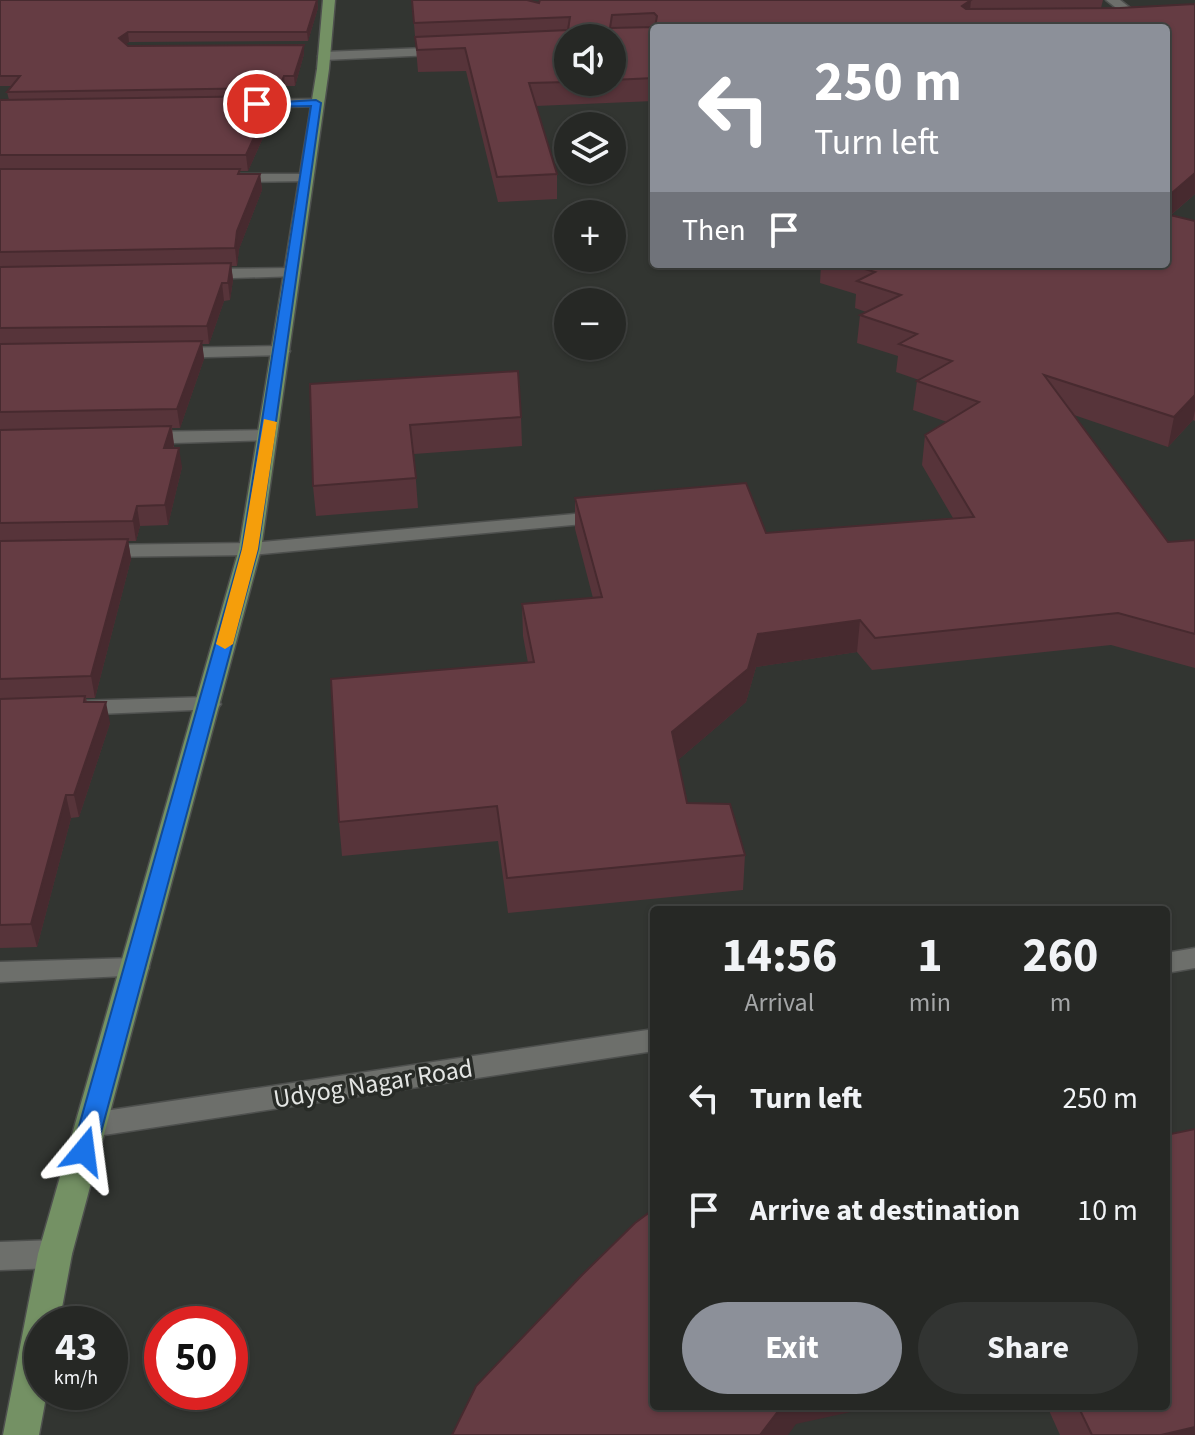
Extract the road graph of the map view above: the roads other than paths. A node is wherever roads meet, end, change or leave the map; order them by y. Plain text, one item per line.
1 (329, 0) edge
2 (1112, 0) edge
3 (1110, 22) edge
4 (461, 50) edge
5 (320, 51) junction
6 (316, 103) junction
7 (222, 105) edge
8 (217, 178) edge
9 (306, 178) junction
10 (292, 273) junction
11 (184, 274) edge
12 (281, 351) junction
13 (156, 353) edge
14 (267, 436) junction
15 (126, 438) edge
16 (622, 516) edge
17 (250, 549) junction
18 (78, 551) edge
19 (209, 704) junction
20 (45, 709) edge
21 (1195, 958) edge
22 (1170, 962) edge
23 (135, 968) junction
24 (0, 972) edge
25 (650, 1041) edge
26 (91, 1125) junction
27 (55, 1254) junction
28 (0, 1256) edge
29 (21, 1435) edge

1 - 5 main road
2 - 3 street
4 - 5 street
5 - 6 main road
6 - 7 street
6 - 9 main road
8 - 9 street
9 - 10 main road
10 - 11 street
10 - 12 main road
12 - 13 street
12 - 14 main road
14 - 15 street
14 - 17 main road
16 - 17 street
17 - 18 street
17 - 19 main road
19 - 20 street
19 - 23 main road
21 - 22 street
23 - 24 street
23 - 26 main road
25 - 26 street, Udyog Nagar Road
26 - 27 main road
27 - 28 street
27 - 29 main road

